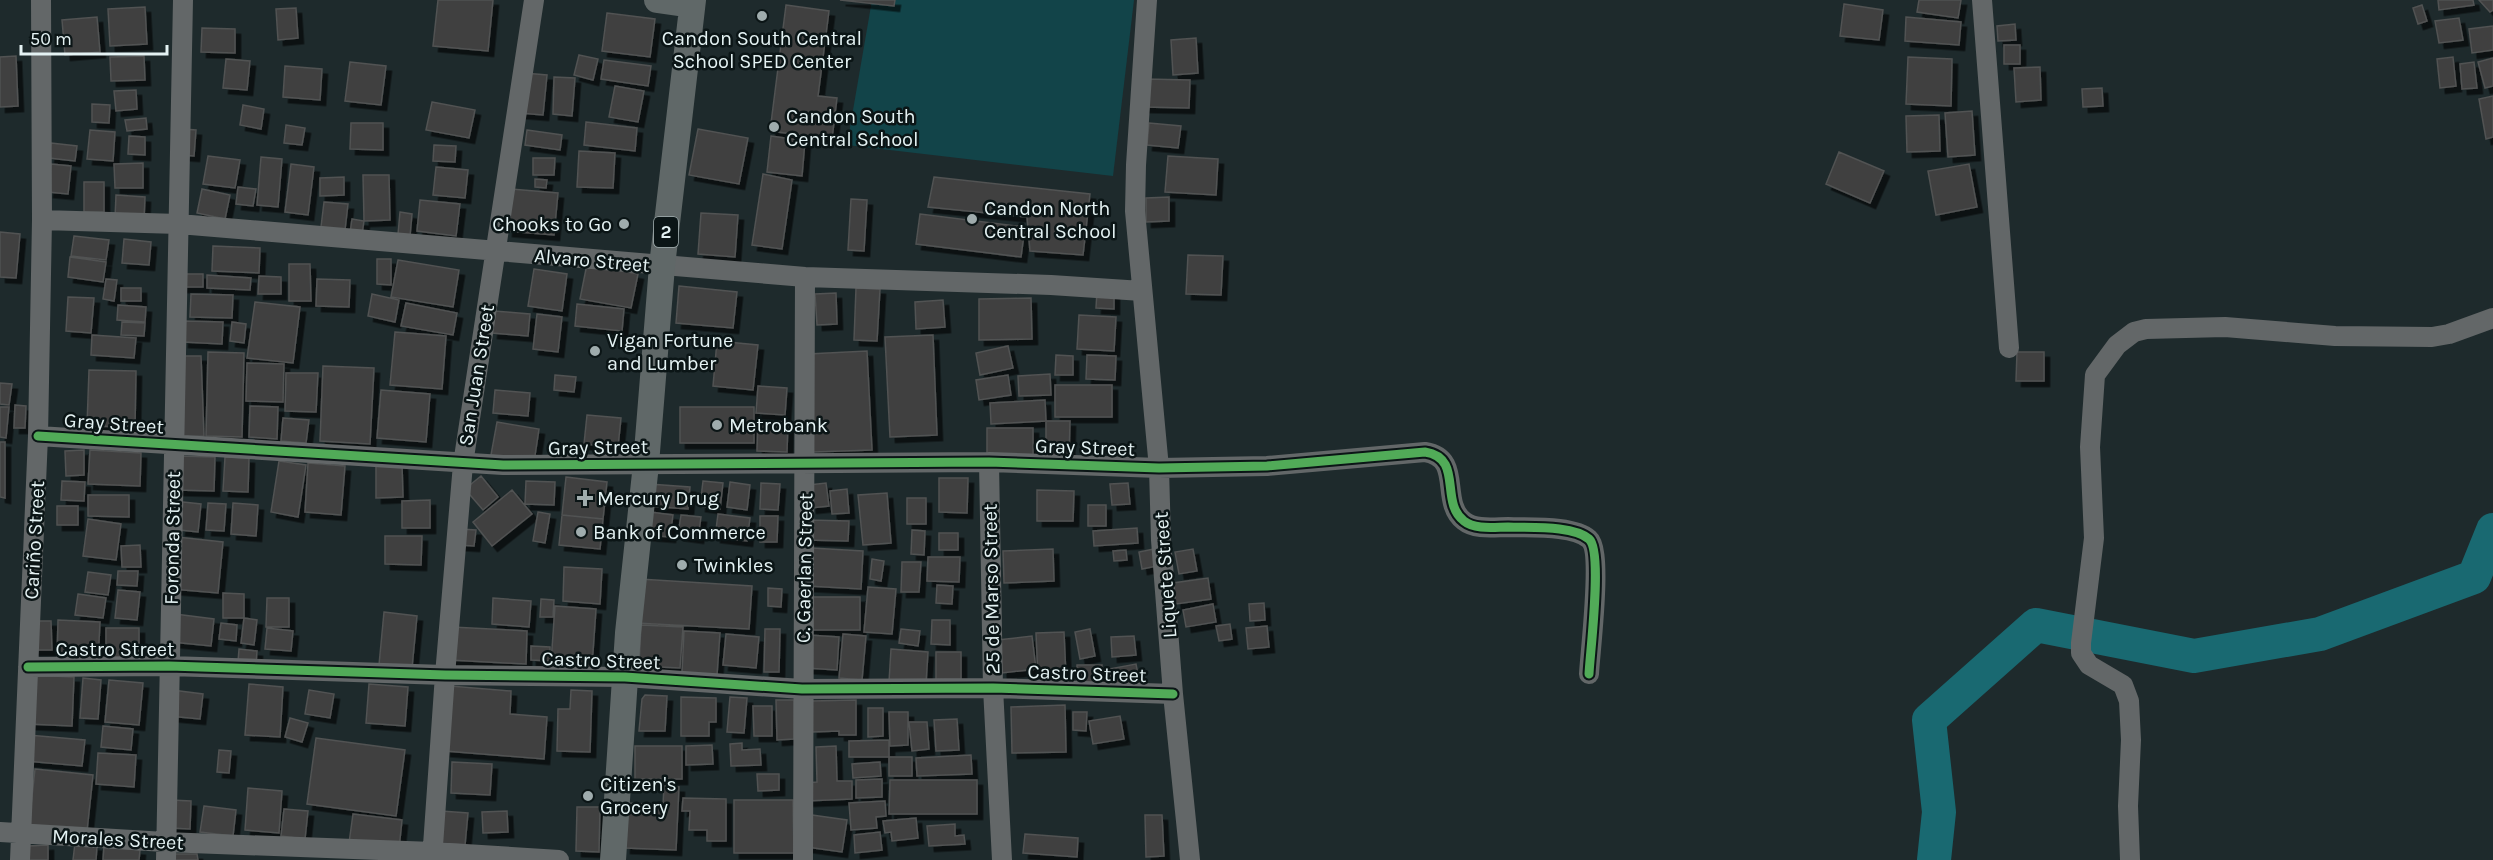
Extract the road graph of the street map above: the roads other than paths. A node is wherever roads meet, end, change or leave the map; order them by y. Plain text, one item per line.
1 (40, 0) edge
2 (183, 0) edge
3 (534, 0) edge
4 (657, 0) edge
5 (1147, 0) edge
6 (1982, 0) edge
7 (692, 2) edge
8 (42, 220) junction
9 (179, 224) junction
10 (495, 250) junction
11 (662, 266) junction
12 (806, 277) junction
13 (1142, 291) junction
14 (2493, 318) edge
15 (2009, 348) dead end
16 (38, 436) junction
17 (174, 446) junction
18 (989, 462) junction
19 (463, 464) junction
20 (646, 464) junction
21 (805, 464) junction
22 (1159, 468) junction
23 (169, 666) junction
24 (28, 667) junction
25 (1589, 674) dead end
26 (445, 675) junction
27 (625, 677) junction
28 (802, 688) junction
29 (993, 688) junction
30 (1173, 694) junction
31 (0, 832) edge
32 (21, 833) junction
33 (165, 851) edge
34 (433, 856) edge
35 (20, 860) edge
36 (559, 860) edge
37 (613, 860) edge
38 (803, 860) edge
39 (1002, 860) edge
40 (1190, 860) edge
41 (2130, 860) edge

1 - 8 street, Cariño Street
2 - 9 street, Foronda Street
3 - 10 street, San Juan Street
4 - 7 main road
5 - 13 street, Liquete Street
6 - 15 street
7 - 11 main road, 2
8 - 9 street, Alvaro Street
8 - 16 street, Cariño Street
9 - 10 street, Alvaro Street
9 - 17 street, Foronda Street
10 - 11 street, Alvaro Street
10 - 19 street, San Juan Street
11 - 12 street, Alvaro Street
11 - 20 main road, 2
12 - 13 street, Alvaro Street
12 - 21 street, C. Gaerlan Street
13 - 22 street, Liquete Street
14 - 41 street
16 - 17 street, Gray Street
16 - 24 street, Cariño Street
17 - 19 street, Gray Street
17 - 23 street, Foronda Street
18 - 21 street, Gray Street
18 - 22 street, Gray Street
18 - 29 street, 25 de Marso Street
19 - 20 street, Gray Street
19 - 26 street, San Juan Street
20 - 21 street, Gray Street
20 - 27 main road, 2
21 - 28 street, C. Gaerlan Street
22 - 25 street, Gray Street
22 - 30 street, Liquete Street
23 - 24 street, Castro Street
23 - 26 street, Castro Street
23 - 33 street, Foronda Street
24 - 32 street, Cariño Street
26 - 27 street, Castro Street
26 - 34 street, San Juan Street
27 - 28 street, Castro Street
27 - 37 main road, 2
28 - 29 street, Castro Street
28 - 38 street, C. Gaerlan Street
29 - 30 street, Castro Street
29 - 39 street, 25 de Marso Street
30 - 40 street, Liquete Street
31 - 32 street, Morales Street
32 - 33 street, Morales Street
32 - 35 street, Cariño Street
33 - 34 street, Morales Street
34 - 36 street, Morales Street

